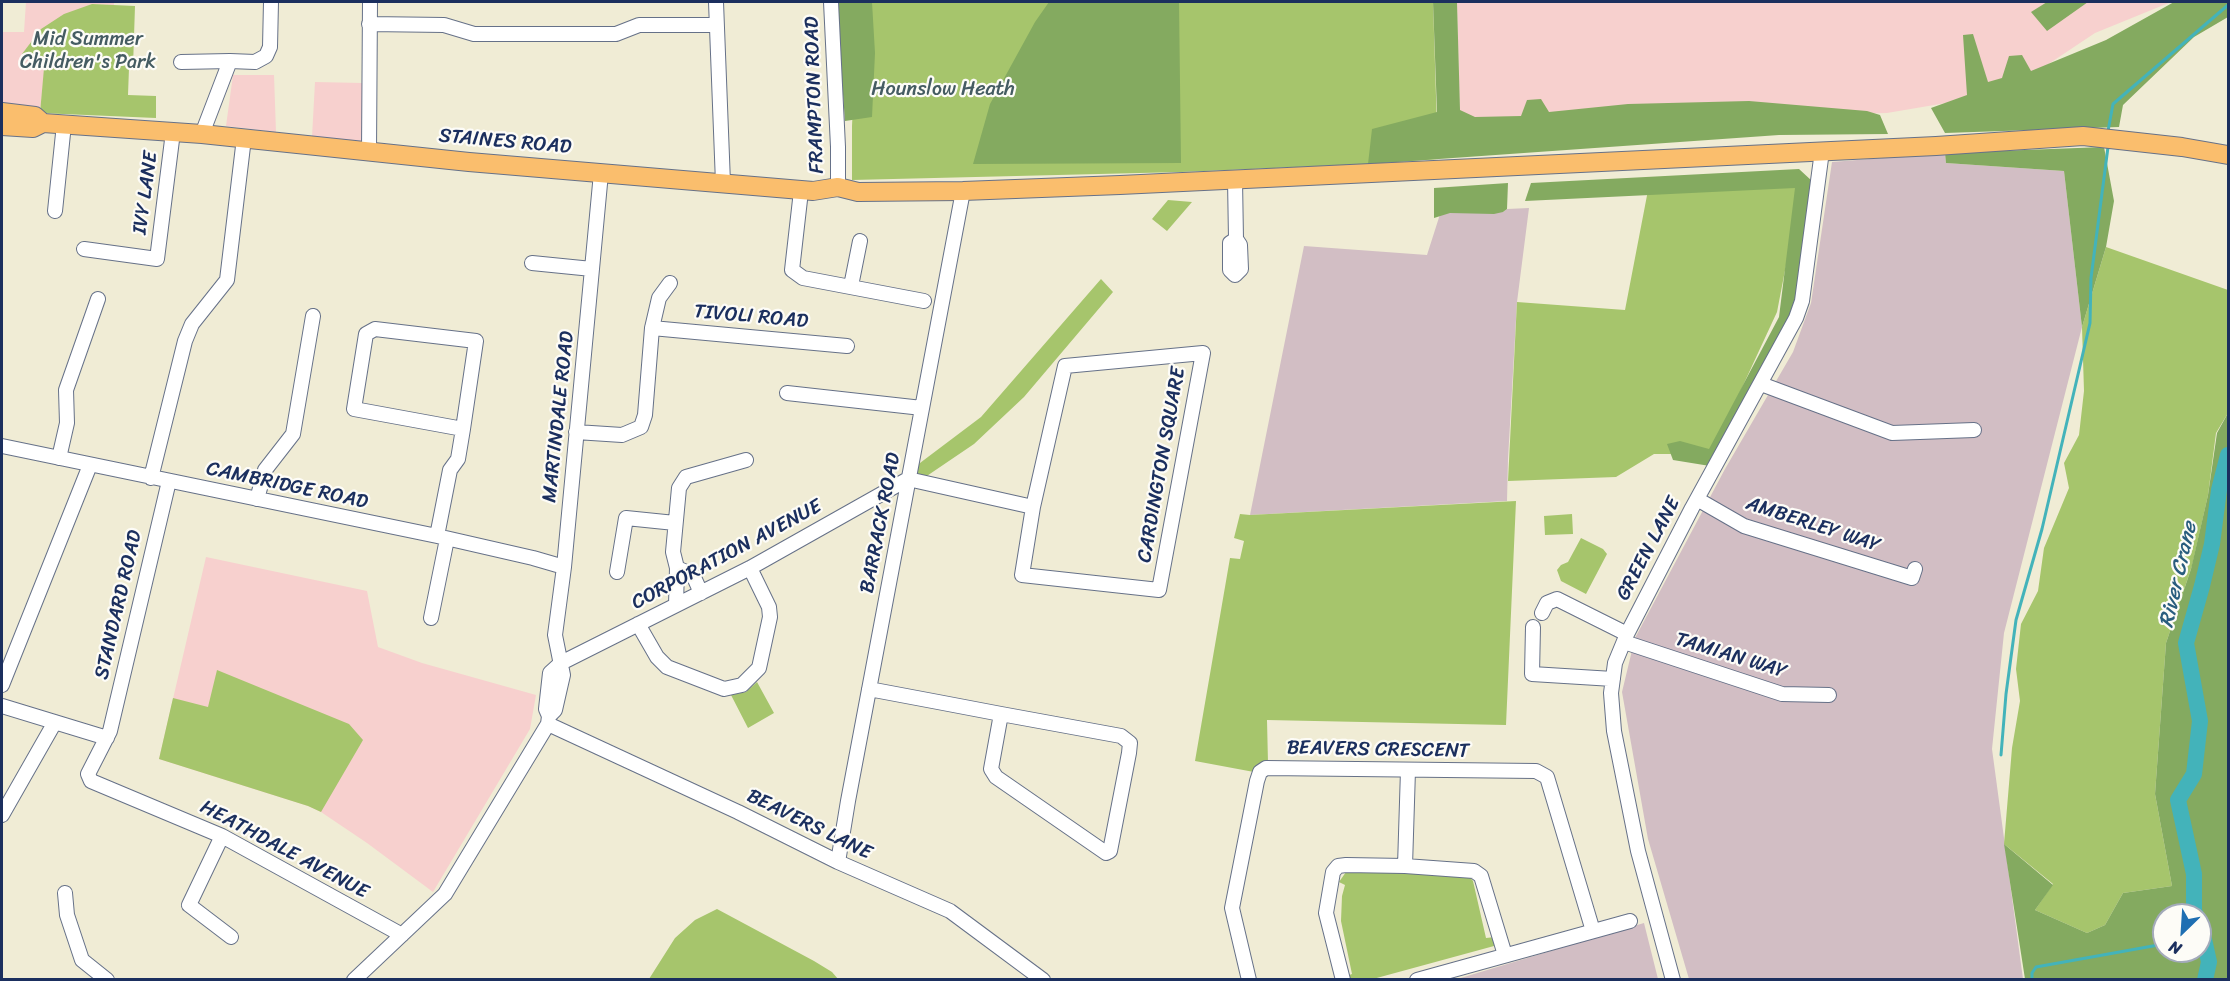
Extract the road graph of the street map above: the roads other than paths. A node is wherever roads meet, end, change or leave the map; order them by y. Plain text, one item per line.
1 (271, 2) edge
2 (370, 2) edge
3 (716, 2) edge
4 (831, 2) edge
5 (369, 24) junction
6 (716, 25) junction
7 (230, 61) junction
8 (181, 62) dead end
9 (2, 112) edge
10 (2, 119) edge
11 (64, 124) junction
12 (40, 125) junction
13 (2, 126) edge
14 (173, 132) junction
15 (202, 134) junction
16 (244, 138) junction
17 (369, 151) junction
18 (1822, 151) junction
19 (2229, 155) edge
20 (601, 173) junction
21 (1235, 180) junction
22 (723, 183) junction
23 (838, 187) junction
24 (801, 191) junction
25 (963, 191) junction
26 (55, 211) dead end
27 (1236, 239) dead end
28 (860, 241) dead end
29 (84, 249) dead end
30 (532, 263) dead end
31 (592, 269) junction
32 (670, 283) dead end
33 (851, 286) junction
34 (98, 299) dead end
35 (924, 301) dead end
36 (313, 316) dead end
37 (652, 328) junction
38 (847, 346) dead end
39 (1761, 384) junction
40 (787, 393) dead end
41 (922, 408) junction
42 (463, 429) junction
43 (1974, 430) dead end
44 (576, 432) junction
45 (3, 451) edge
46 (59, 458) junction
47 (746, 460) dead end
48 (90, 465) junction
49 (151, 478) junction
50 (909, 479) junction
51 (169, 481) junction
52 (257, 499) junction
53 (1698, 499) junction
54 (1033, 507) junction
55 (675, 523) junction
56 (442, 538) junction
57 (564, 567) junction
58 (677, 568) junction
59 (750, 568) junction
60 (1915, 569) dead end
61 (617, 572) dead end
62 (701, 593) junction
63 (676, 605) junction
64 (1542, 613) dead end
65 (431, 618) dead end
66 (638, 624) junction
67 (1533, 627) dead end
68 (1625, 638) junction
69 (561, 663) junction
70 (1613, 679) junction
71 (2, 685) edge
72 (869, 689) junction
73 (1829, 695) dead end
74 (2, 706) edge
75 (1002, 714) junction
76 (549, 720) junction
77 (55, 722) junction
78 (107, 738) junction
79 (1408, 770) junction
80 (2, 815) edge
81 (222, 836) junction
82 (838, 862) junction
83 (1405, 866) junction
84 (65, 893) dead end
85 (1630, 921) dead end
86 (1593, 931) junction
87 (402, 935) junction
88 (231, 938) dead end
89 (1505, 954) junction
90 (107, 980) edge
91 (354, 980) edge
92 (1043, 980) edge
93 (1249, 980) edge
94 (1343, 980) edge
95 (1418, 980) edge
96 (1673, 980) edge

1 - 7 street
2 - 5 street
3 - 6 street
4 - 23 street, FRAMPTON ROAD
5 - 6 street
5 - 17 street
6 - 22 street
7 - 8 street
7 - 15 street
9 - 12 main road, STAINES ROAD
10 - 12 main road
11 - 12 main road, STAINES ROAD
11 - 14 main road, STAINES ROAD
11 - 26 street
12 - 13 main road, STAINES ROAD
14 - 15 main road, STAINES ROAD
14 - 29 street, IVY LANE
15 - 16 main road, STAINES ROAD
16 - 17 main road, STAINES ROAD
16 - 49 street
17 - 20 main road, STAINES ROAD
18 - 19 main road
18 - 21 main road
18 - 39 street, GREEN LANE
20 - 22 main road, STAINES ROAD
20 - 31 street, MARTINDALE ROAD
21 - 25 main road, STAINES ROAD
21 - 27 street
22 - 24 main road, STAINES ROAD
23 - 24 main road, STAINES ROAD
23 - 25 main road, STAINES ROAD
24 - 33 street
25 - 41 street, BARRACK ROAD
28 - 33 street
30 - 31 street
31 - 44 street, MARTINDALE ROAD
32 - 37 street
33 - 35 street
34 - 46 street
36 - 52 street
37 - 38 street, TIVOLI ROAD
37 - 44 street
39 - 43 street
39 - 53 street, GREEN LANE
40 - 41 street
41 - 50 street, BARRACK ROAD
42 - 42 street
42 - 56 street
44 - 57 street, MARTINDALE ROAD
45 - 46 street, CAMBRIDGE ROAD
46 - 48 street, CAMBRIDGE ROAD
47 - 55 street
48 - 49 street, CAMBRIDGE ROAD
48 - 71 street
49 - 51 street, CAMBRIDGE ROAD
50 - 54 street
50 - 59 street, CORPORATION AVENUE
50 - 72 street, BARRACK ROAD
51 - 52 street, CAMBRIDGE ROAD
51 - 78 street, STANDARD ROAD
52 - 56 street, CAMBRIDGE ROAD
53 - 60 street, AMBERLEY WAY
53 - 68 street, GREEN LANE
54 - 54 street, CARDINGTON SQUARE
55 - 58 street
55 - 61 street
56 - 57 street, CAMBRIDGE ROAD
56 - 65 street
57 - 69 street, MARTINDALE ROAD
58 - 62 street
58 - 63 street
59 - 62 street, CORPORATION AVENUE
59 - 66 street
62 - 63 street, CORPORATION AVENUE
63 - 66 street, CORPORATION AVENUE
64 - 68 street, TAMIAN WAY
66 - 69 street, CORPORATION AVENUE
67 - 70 street
68 - 70 street, GREEN LANE
68 - 73 street, TAMIAN WAY
69 - 76 street
70 - 96 street, GREEN LANE
72 - 75 street
72 - 82 street, BARRACK ROAD
74 - 77 street
75 - 75 street
76 - 82 street, BEAVERS LANE
76 - 87 street
77 - 78 street
77 - 80 street
78 - 81 street, HEATHDALE AVENUE
79 - 83 street
79 - 86 street, BEAVERS CRESCENT
79 - 93 street, BEAVERS CRESCENT
81 - 87 street, HEATHDALE AVENUE
81 - 88 street
82 - 92 street, BEAVERS LANE
83 - 89 street
83 - 94 street
84 - 90 street
85 - 86 street
86 - 89 street
87 - 91 street
89 - 95 street

